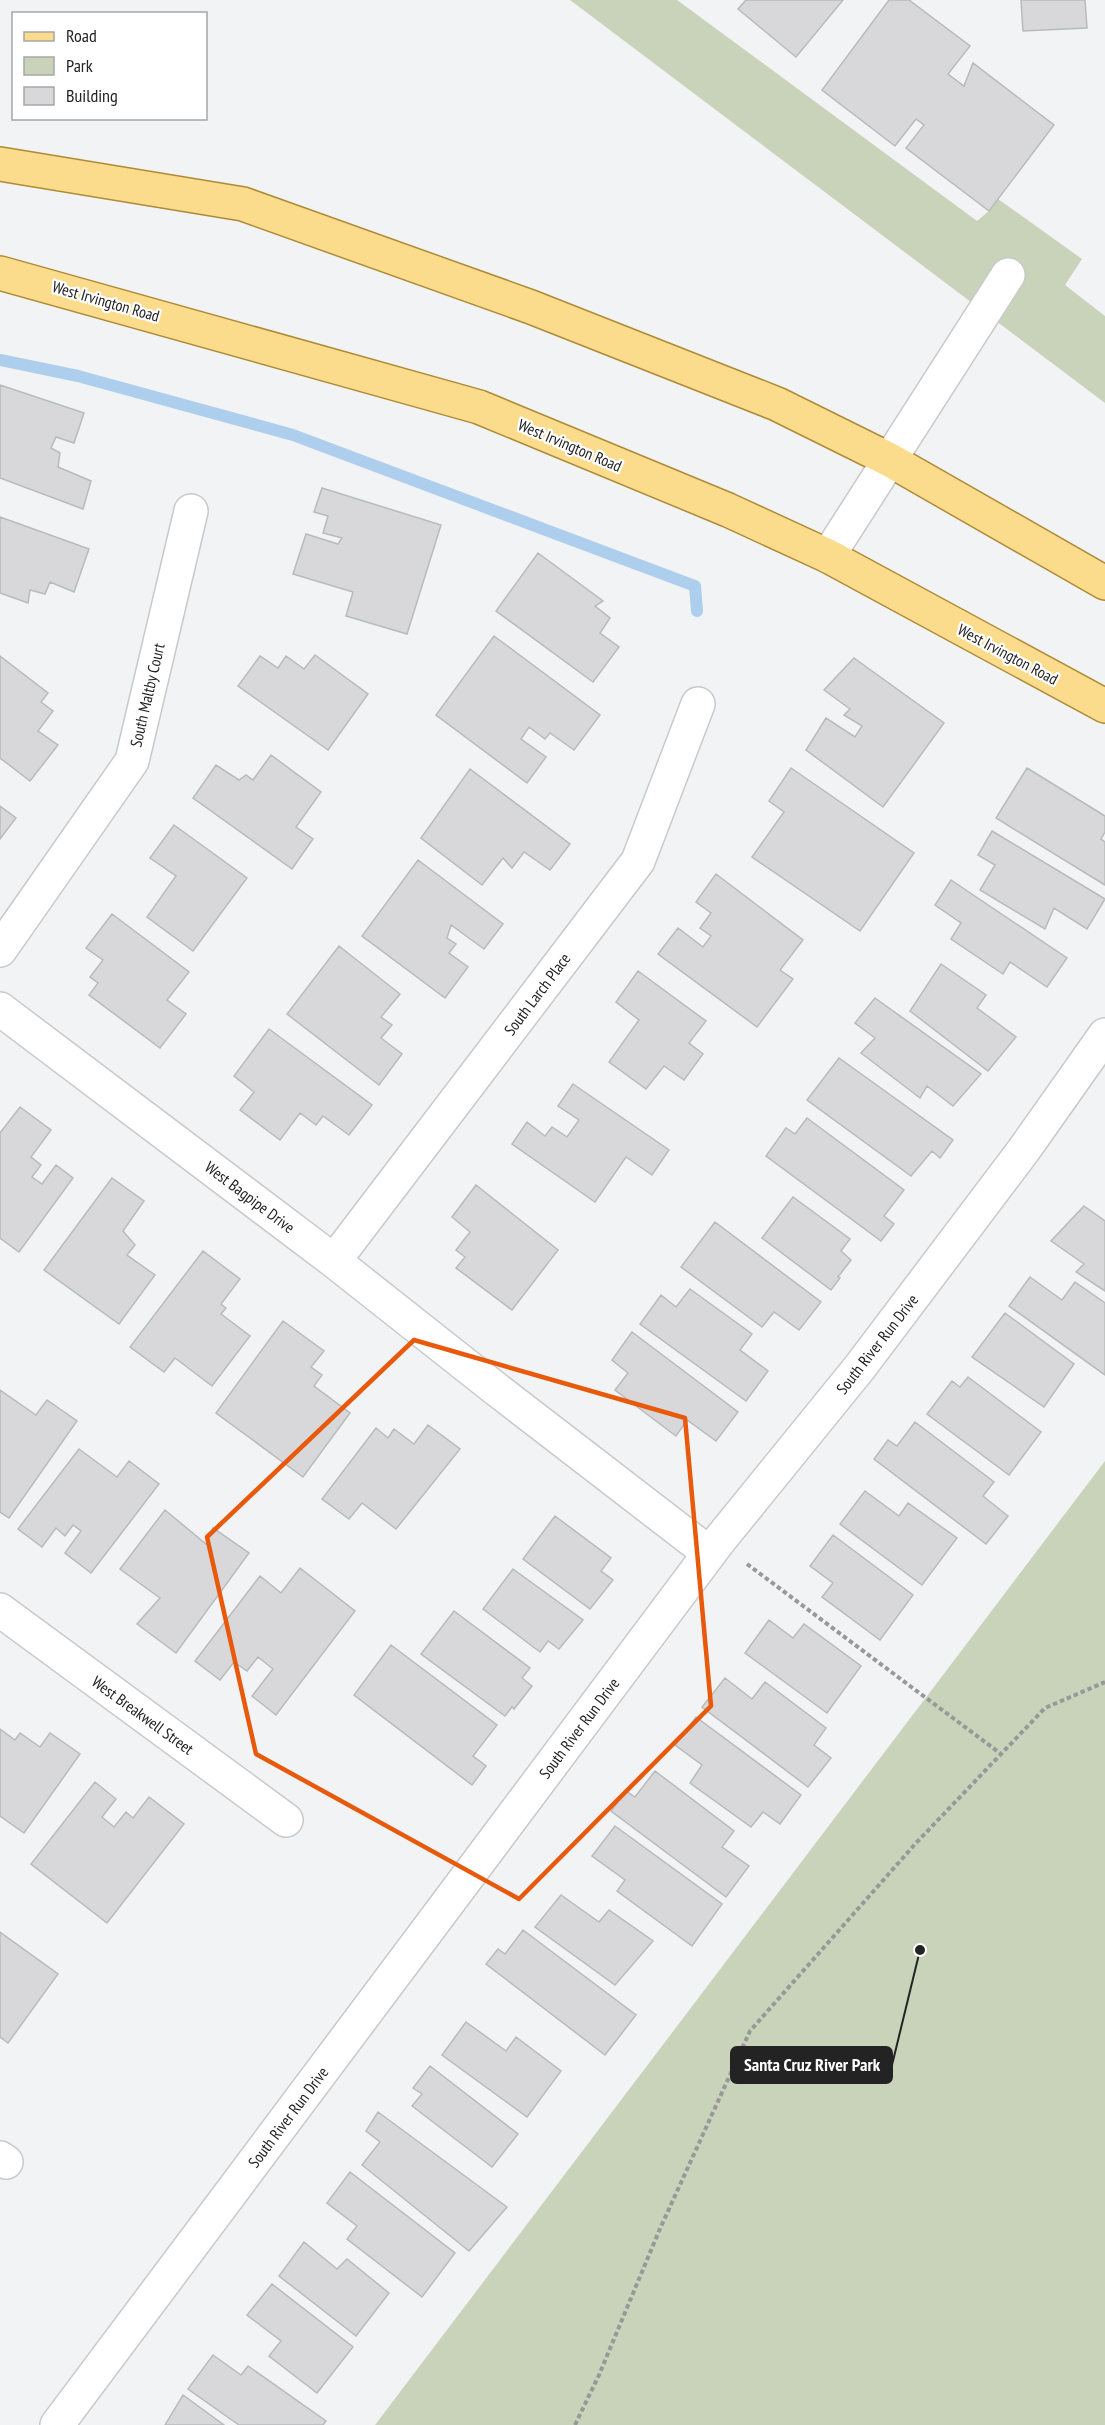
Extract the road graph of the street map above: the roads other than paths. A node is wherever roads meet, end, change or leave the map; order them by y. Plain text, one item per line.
1 (0, 164) edge
2 (0, 273) edge
3 (1008, 275) dead end
4 (890, 460) junction
5 (191, 511) dead end
6 (828, 556) junction
7 (1105, 583) edge
8 (698, 704) dead end
9 (1105, 706) edge
10 (0, 950) edge
11 (0, 1009) edge
12 (1105, 1035) edge
13 (334, 1261) junction
14 (713, 1548) junction
15 (0, 1610) edge
16 (286, 1820) dead end
17 (57, 2425) edge

1 - 4 main road
2 - 6 main road, West Irvington Road
3 - 4 street
4 - 6 street
4 - 7 main road
5 - 10 street, South Maltby Court
6 - 9 main road, West Irvington Road
8 - 13 street, South Larch Place
11 - 13 street, West Bagpipe Drive
12 - 14 street, South River Run Drive
13 - 14 street, West Bagpipe Drive
14 - 17 street, South River Run Drive
15 - 16 street, West Breakwell Street

